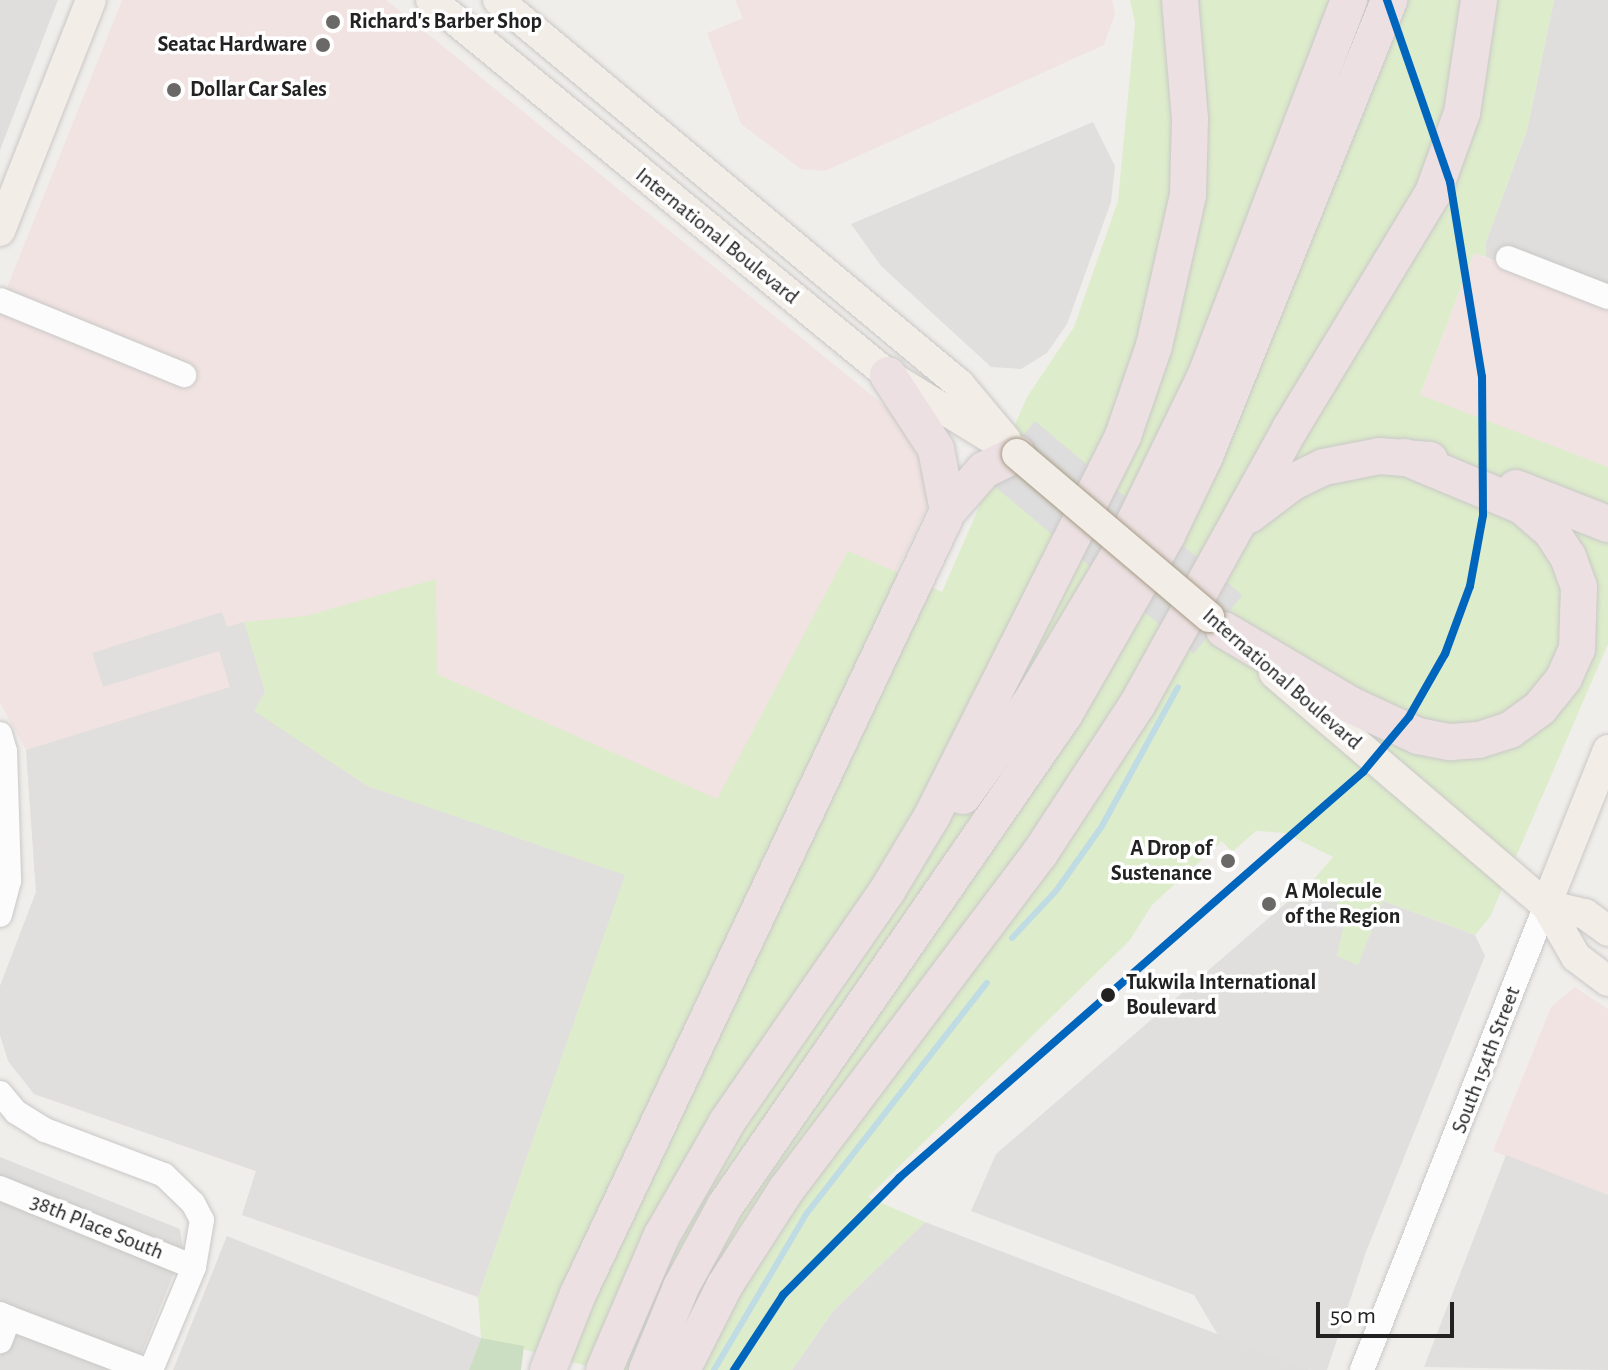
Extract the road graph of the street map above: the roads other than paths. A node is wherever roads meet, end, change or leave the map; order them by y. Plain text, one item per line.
1 (91, 0) edge
2 (431, 0) edge
3 (498, 0) edge
4 (1180, 0) edge
5 (1349, 0) edge
6 (1389, 0) edge
7 (1479, 0) edge
8 (0, 231) edge
9 (1508, 258) dead end
10 (1608, 297) edge
11 (0, 300) edge
12 (184, 375) dead end
13 (888, 375) junction
14 (1017, 454) junction
15 (1405, 457) junction
16 (948, 511) junction
17 (1608, 524) edge
18 (1233, 530) junction
19 (1224, 630) junction
20 (0, 734) edge
21 (1608, 750) edge
22 (887, 891) junction
23 (1546, 905) junction
24 (0, 915) edge
25 (1608, 931) edge
26 (1608, 981) edge
27 (0, 1093) edge
28 (0, 1188) edge
29 (194, 1267) junction
30 (5, 1316) edge
31 (0, 1341) edge
32 (149, 1370) edge
33 (548, 1370) edge
34 (604, 1370) edge
35 (647, 1370) edge
36 (682, 1370) edge
37 (1362, 1370) edge

1 - 8 main road
2 - 13 main road, International Boulevard
3 - 14 main road, International Boulevard
4 - 22 highway
5 - 22 highway
6 - 35 highway
7 - 18 highway
9 - 10 street
11 - 12 street
13 - 14 main road, International Boulevard
13 - 16 highway
14 - 16 highway
14 - 19 main road, International Boulevard, bridge
15 - 17 highway
15 - 18 highway
15 - 19 highway
16 - 33 highway
18 - 36 highway
19 - 23 main road, International Boulevard
20 - 24 street
21 - 23 main road, South 154th Street
22 - 34 highway
23 - 25 main road, International Boulevard
23 - 26 main road, International Boulevard
23 - 37 street, South 154th Street
27 - 29 street
28 - 29 street, 38th Place South
29 - 32 street
30 - 31 street
30 - 32 street

